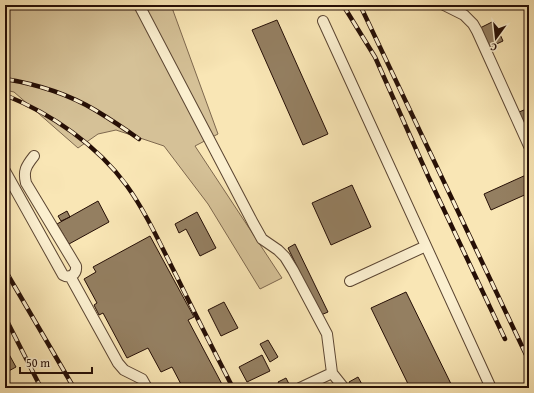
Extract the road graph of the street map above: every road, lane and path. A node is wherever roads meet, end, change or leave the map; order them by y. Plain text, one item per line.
1 (139, 5) edge
2 (444, 5) edge
3 (323, 22) dead end
4 (529, 146) edge
5 (34, 156) dead end
6 (5, 171) edge
7 (426, 246) junction
8 (70, 276) junction
9 (350, 281) dead end
10 (332, 373) junction
11 (147, 388) edge
12 (300, 388) edge
13 (344, 388) edge
14 (491, 388) edge

1 - 10 lane
2 - 4 lane
3 - 7 lane
5 - 8 lane
6 - 8 lane
7 - 9 lane
7 - 14 lane
8 - 11 lane
10 - 12 lane
10 - 13 lane

